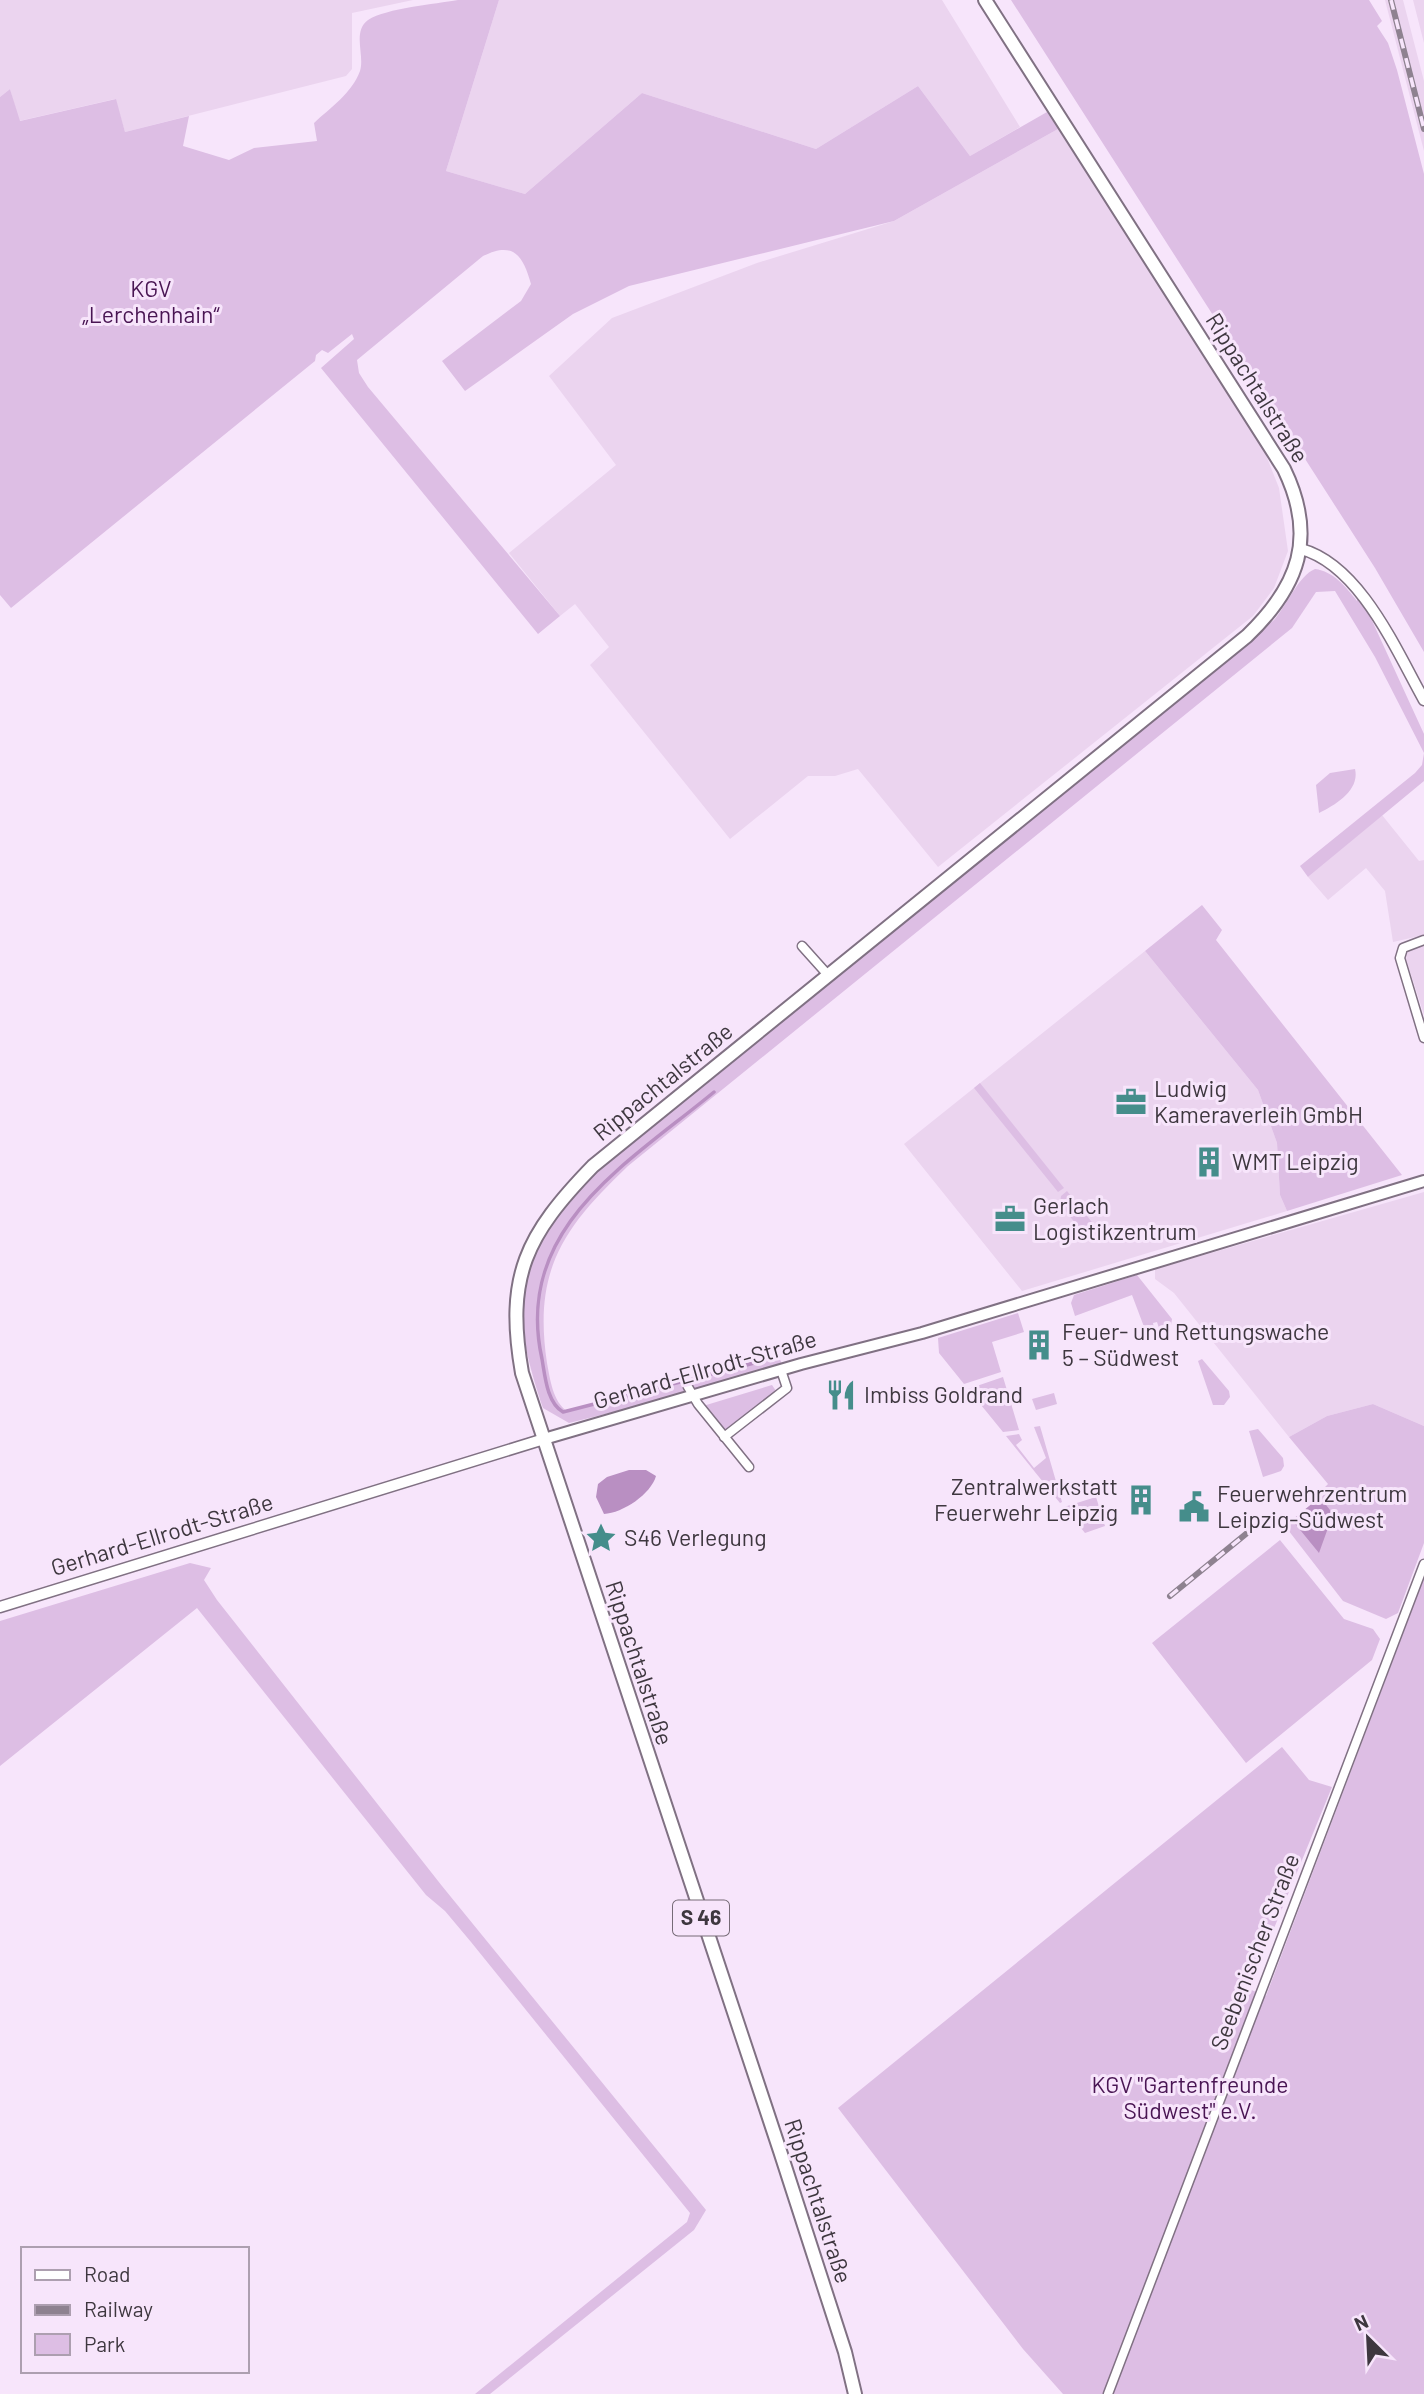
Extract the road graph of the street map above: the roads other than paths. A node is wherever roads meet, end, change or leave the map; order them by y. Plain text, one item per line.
1 (985, 0) edge
2 (1301, 549) junction
3 (1424, 700) edge
4 (1424, 940) edge
5 (802, 946) dead end
6 (828, 975) junction
7 (1424, 1038) edge
8 (1424, 1181) edge
9 (781, 1370) junction
10 (691, 1392) junction
11 (724, 1437) junction
12 (544, 1439) junction
13 (749, 1467) dead end
14 (1424, 1564) edge
15 (0, 1607) edge
16 (855, 2394) edge
17 (1108, 2394) edge

1 - 2 main road, Rippachtalstraße
2 - 3 street
2 - 6 main road, Rippachtalstraße
4 - 7 street
5 - 6 street
6 - 12 main road, Rippachtalstraße
8 - 9 main road, Gerhard-Ellrodt-Straße
9 - 10 main road, Gerhard-Ellrodt-Straße
9 - 11 street
10 - 11 street
10 - 12 main road, Gerhard-Ellrodt-Straße
11 - 13 street
12 - 15 street, Gerhard-Ellrodt-Straße
12 - 16 main road, Rippachtalstraße / S 46
14 - 17 street, Seebenischer Straße

